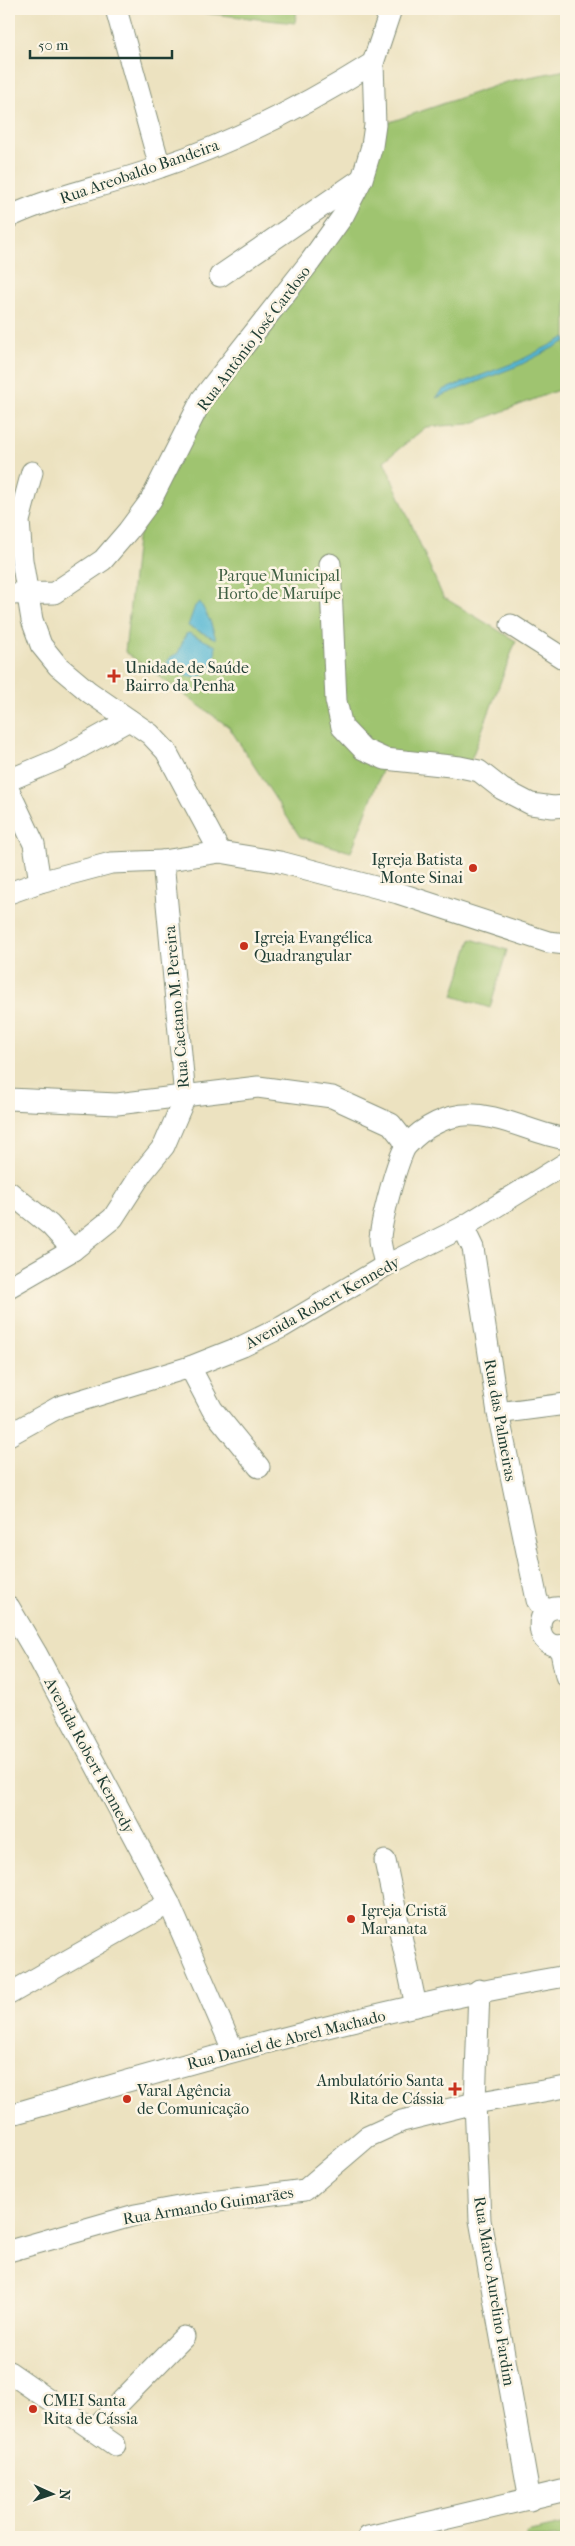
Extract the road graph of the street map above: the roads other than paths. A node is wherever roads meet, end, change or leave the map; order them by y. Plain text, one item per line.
1 (116, 9) edge
2 (390, 9) edge
3 (373, 62) junction
4 (160, 167) junction
5 (362, 179) junction
6 (9, 217) edge
7 (220, 276) dead end
8 (32, 472) dead end
9 (330, 564) dead end
10 (18, 593) edge
11 (511, 625) dead end
12 (566, 660) edge
13 (129, 720) junction
14 (9, 780) edge
15 (9, 791) edge
16 (566, 806) edge
17 (220, 852) junction
18 (163, 861) junction
19 (40, 882) junction
20 (9, 893) edge
21 (566, 944) edge
22 (185, 1097) junction
23 (9, 1099) edge
24 (566, 1139) edge
25 (405, 1146) junction
26 (566, 1163) edge
27 (9, 1192) edge
28 (463, 1227) junction
29 (73, 1250) junction
30 (385, 1266) junction
31 (9, 1288) edge
32 (190, 1367) junction
33 (566, 1404) edge
34 (498, 1413) junction
35 (9, 1435) edge
36 (259, 1467) dead end
37 (9, 1608) edge
38 (566, 1609) edge
39 (545, 1612) junction
40 (563, 1645) edge
41 (566, 1676) edge
42 (385, 1861) dead end
43 (169, 1903) junction
44 (566, 1976) edge
45 (479, 1990) junction
46 (9, 1994) edge
47 (416, 2006) junction
48 (233, 2050) junction
49 (566, 2087) edge
50 (475, 2104) junction
51 (9, 2115) edge
52 (9, 2251) edge
53 (184, 2337) dead end
54 (9, 2372) edge
55 (94, 2429) junction
56 (115, 2445) dead end
57 (566, 2490) edge
58 (530, 2500) junction
59 (368, 2537) edge

1 - 4 street
2 - 3 street, Rua Antônio José Cardoso
3 - 4 street, Rua Areobaldo Bandeira
3 - 5 street, Rua Antônio José Cardoso
4 - 6 street, Rua Areobaldo Bandeira
5 - 7 street
5 - 10 street, Rua Antônio José Cardoso
8 - 10 street
9 - 16 street
10 - 13 street
11 - 12 street
13 - 14 street
13 - 17 street
15 - 19 street
17 - 18 street
17 - 21 street
18 - 19 street
18 - 22 street, Rua Caetano M. Pereira
19 - 20 street
22 - 23 street
22 - 25 street
22 - 29 street, Rua Caetano M. Pereira
24 - 25 street
25 - 30 street
26 - 28 street, Avenida Robert Kennedy
27 - 29 street
28 - 30 street, Avenida Robert Kennedy
28 - 34 street, Rua das Palmeiras
29 - 31 street, Rua Caetano M. Pereira
30 - 32 street, Avenida Robert Kennedy
32 - 35 street, Avenida Robert Kennedy
32 - 36 street
33 - 34 street
34 - 39 street, Rua das Palmeiras
37 - 43 street, Avenida Robert Kennedy
38 - 39 street
39 - 40 street
40 - 41 street
42 - 47 street
43 - 46 street
43 - 48 street, Avenida Robert Kennedy
44 - 45 street, Rua Daniel de Abrel Machado
45 - 47 street, Rua Daniel de Abrel Machado
45 - 50 street, Rua Marco Aurelino Fardim
47 - 48 street, Rua Daniel de Abrel Machado
48 - 51 street, Rua Daniel de Abrel Machado
49 - 50 street, Rua Armando Guimarães
50 - 52 street, Rua Armando Guimarães
50 - 58 street, Rua Marco Aurelino Fardim
53 - 55 street
54 - 55 street
55 - 56 street
57 - 58 street
58 - 59 street

